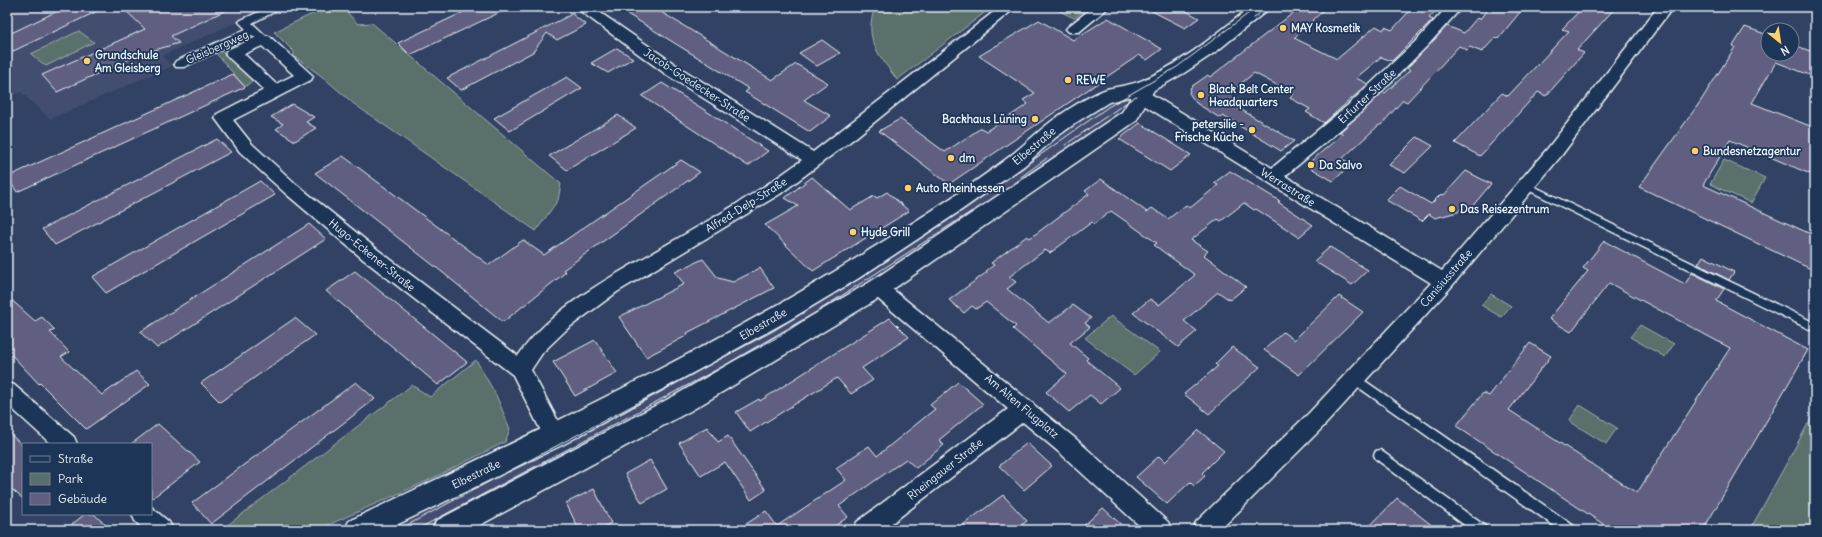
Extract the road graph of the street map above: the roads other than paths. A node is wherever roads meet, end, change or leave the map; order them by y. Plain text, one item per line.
1 (279, 7) edge
2 (582, 7) edge
3 (1010, 7) edge
4 (1102, 7) edge
5 (1262, 7) edge
6 (1455, 7) edge
7 (1666, 7) edge
8 (245, 22) joint
9 (1074, 29) dead end
10 (259, 35) junction
11 (180, 64) dead end
12 (1140, 91) junction
13 (275, 92) junction
14 (814, 160) junction
15 (1276, 173) junction
16 (1525, 185) junction
17 (1448, 277) junction
18 (878, 288) junction
19 (1815, 328) edge
20 (520, 369) junction
21 (1355, 379) junction
22 (7, 391) edge
23 (1025, 408) junction
24 (555, 436) junction
25 (65, 443) edge
26 (1380, 455) dead end
27 (144, 515) edge
28 (161, 530) edge
29 (358, 530) edge
30 (445, 530) edge
31 (865, 530) edge
32 (1160, 530) edge
33 (1204, 530) edge
34 (1481, 530) edge
35 (1570, 530) edge

1 - 8 street, Gleisbergweg
2 - 14 street, Jacob-Goedecker-Straße
3 - 14 street, Alfred-Delp-Straße
4 - 9 street
5 - 12 main road, Elbestraße
6 - 15 street, Erfurter Straße
7 - 16 street, Canisiusstraße
8 - 10 street, Hugo-Eckener-Straße
10 - 11 street, Gleisbergweg
10 - 13 street
10 - 13 street, Hugo-Eckener-Straße
12 - 15 street, Werrastraße
12 - 18 main road, Elbestraße
12 - 24 main road, Elbestraße
13 - 20 street, Hugo-Eckener-Straße
14 - 20 street, Alfred-Delp-Straße
15 - 17 street, Werrastraße
16 - 17 street, Canisiusstraße
16 - 19 lane
17 - 21 street, Canisiusstraße
18 - 23 street, Am Alten Flugplatz
18 - 30 main road, Elbestraße
20 - 24 street, Hugo-Eckener-Straße
21 - 33 street, Canisiusstraße
21 - 35 lane
22 - 25 street
23 - 31 street, Rheingauer Straße
23 - 32 street, Am Alten Flugplatz
24 - 29 main road, Elbestraße
26 - 34 lane
27 - 28 street

